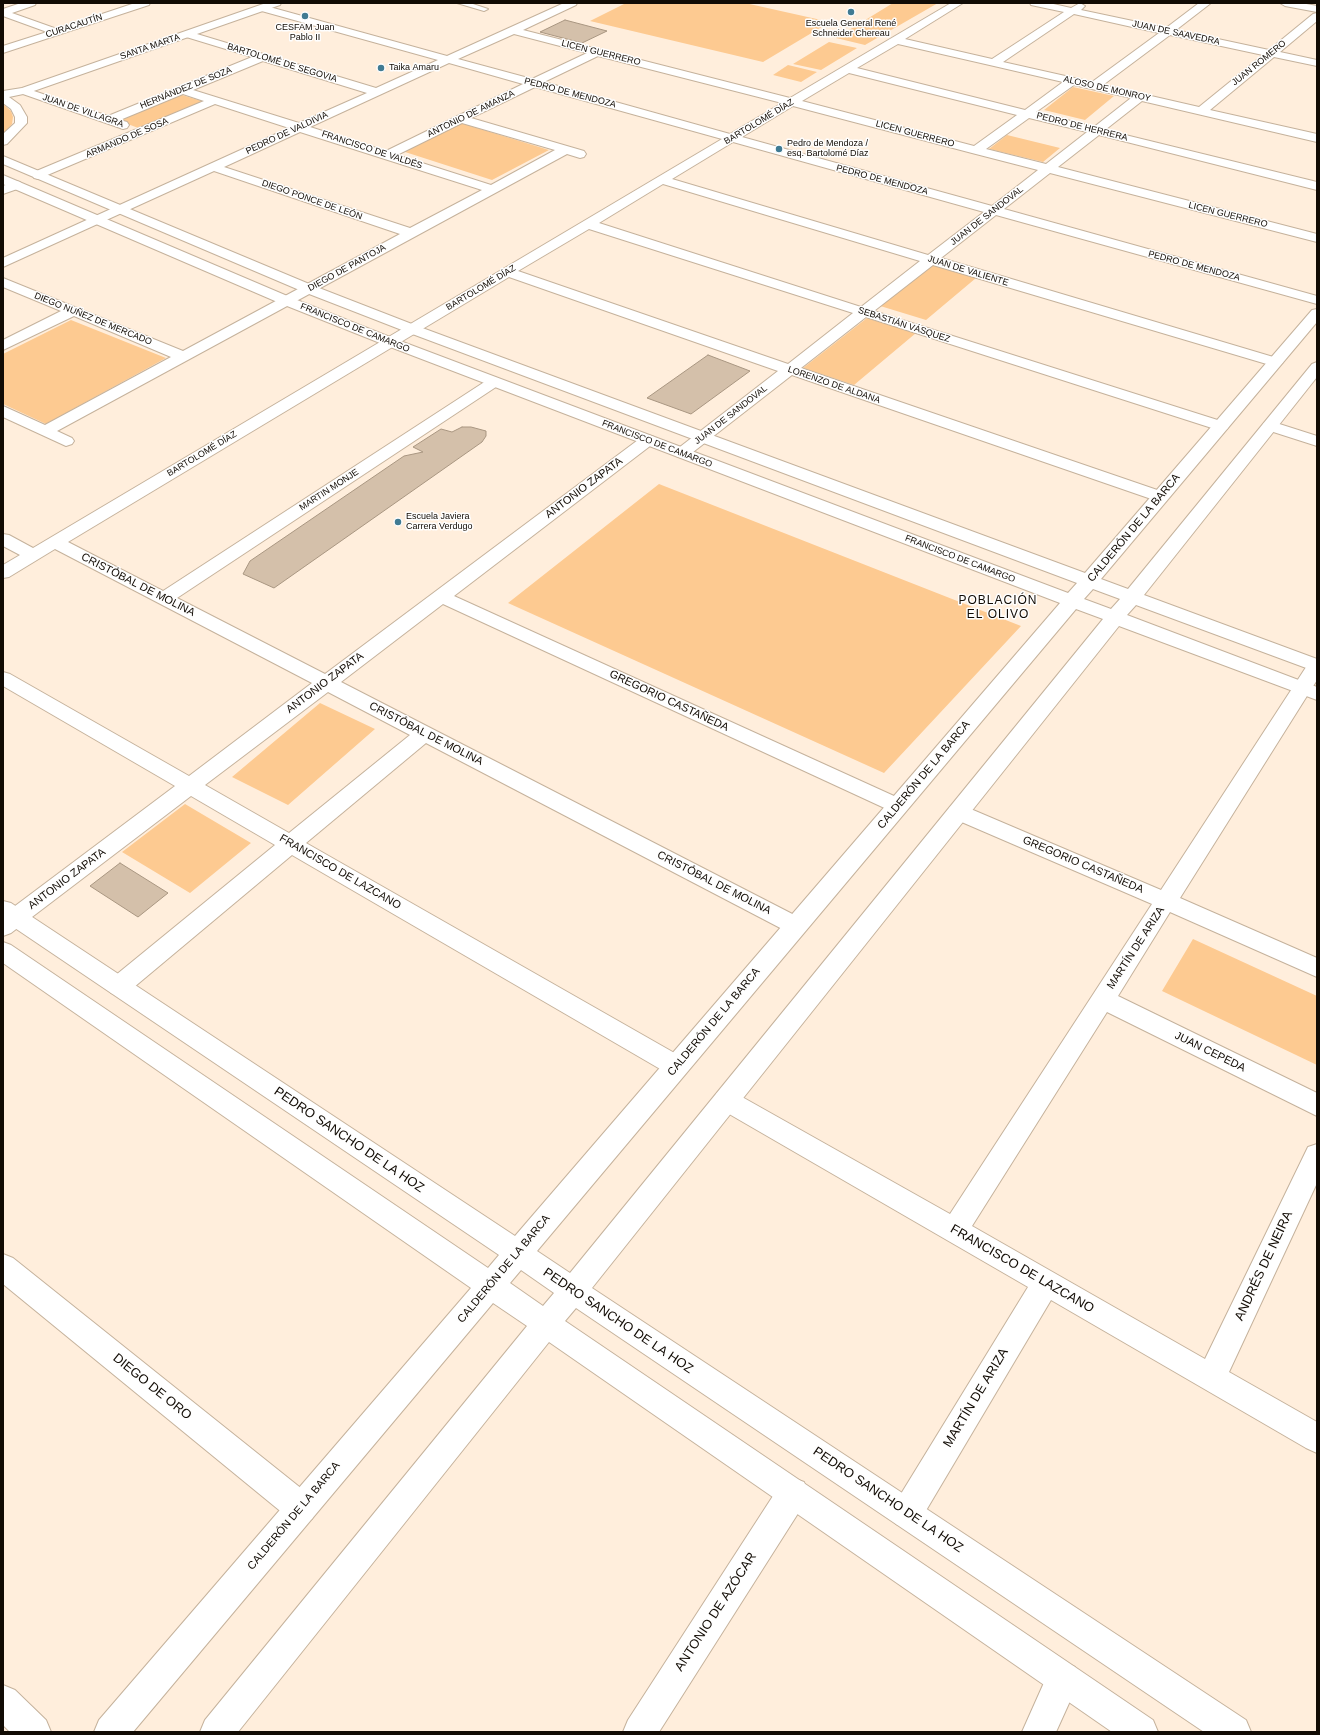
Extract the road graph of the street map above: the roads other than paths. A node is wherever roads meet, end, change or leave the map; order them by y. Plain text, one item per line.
1 (31, 3) edge
2 (144, 3) edge
3 (276, 3) edge
4 (461, 3) edge
5 (572, 3) edge
6 (958, 3) edge
7 (1035, 3) edge
8 (1084, 3) edge
9 (1206, 3) edge
10 (1285, 3) edge
11 (262, 8) junction
12 (484, 9) dead end
13 (1317, 9) edge
14 (1072, 11) junction
15 (3, 12) edge
16 (1317, 16) edge
17 (512, 30) junction
18 (57, 32) junction
19 (1168, 32) junction
20 (187, 34) junction
21 (896, 40) junction
22 (3, 50) edge
23 (597, 52) junction
24 (1271, 54) junction
25 (262, 57) junction
26 (448, 60) junction
27 (994, 63) junction
28 (1317, 64) edge
29 (848, 69) junction
30 (1072, 81) junction
31 (534, 83) junction
32 (1094, 86) junction
33 (182, 90) junction
34 (24, 91) junction
35 (377, 92) junction
36 (1140, 97) junction
37 (6, 98) edge
38 (215, 100) junction
39 (792, 102) junction
40 (1201, 111) junction
41 (1027, 114) junction
42 (461, 119) junction
43 (109, 120) junction
44 (299, 127) junction
45 (142, 131) junction
46 (1096, 131) junction
47 (1316, 137) edge
48 (732, 138) junction
49 (3, 141) edge
50 (565, 150) junction
51 (976, 150) junction
52 (580, 154) dead end
53 (387, 155) junction
54 (3, 160) edge
55 (213, 167) junction
56 (1048, 169) junction
57 (38, 175) junction
58 (3, 179) edge
59 (662, 180) junction
60 (16, 185) junction
61 (1317, 186) edge
62 (492, 189) junction
63 (3, 190) edge
64 (119, 210) junction
65 (994, 211) junction
66 (99, 219) junction
67 (588, 224) junction
68 (411, 233) junction
69 (1317, 238) edge
70 (931, 260) junction
71 (3, 263) edge
72 (507, 272) junction
73 (3, 282) edge
74 (309, 289) junction
75 (1317, 300) edge
76 (287, 301) junction
77 (73, 311) junction
78 (864, 312) junction
79 (1317, 313) edge
80 (412, 329) junction
81 (390, 342) junction
82 (3, 346) edge
83 (183, 356) junction
84 (1275, 362) junction
85 (1317, 367) edge
86 (790, 370) junction
87 (494, 382) junction
88 (3, 411) edge
89 (1221, 426) junction
90 (1270, 426) junction
91 (46, 431) junction
92 (702, 437) junction
93 (648, 440) junction
94 (66, 441) dead end
95 (1317, 441) edge
96 (682, 453) junction
97 (1160, 498) junction
98 (3, 539) edge
99 (55, 542) junction
100 (34, 555) junction
101 (3, 573) edge
102 (1089, 581) junction
103 (440, 596) junction
104 (1131, 597) junction
105 (164, 598) junction
106 (1072, 601) junction
107 (1114, 617) junction
108 (1317, 665) edge
109 (3, 678) edge
110 (326, 682) junction
111 (1309, 692) edge
112 (425, 733) junction
113 (190, 786) junction
114 (898, 806) junction
115 (958, 812) junction
116 (291, 844) junction
117 (1166, 901) junction
118 (7, 918) edge
119 (796, 926) junction
120 (3, 951) edge
121 (1317, 968) edge
122 (119, 986) junction
123 (1102, 1000) junction
124 (676, 1066) junction
125 (726, 1100) junction
126 (1317, 1105) edge
127 (1317, 1155) edge
128 (954, 1231) junction
129 (518, 1253) junction
130 (3, 1266) edge
131 (1046, 1283) junction
132 (490, 1286) junction
133 (573, 1290) junction
134 (546, 1324) junction
135 (1211, 1378) junction
136 (1317, 1438) edge
137 (793, 1493) junction
138 (301, 1508) junction
139 (907, 1513) junction
140 (1063, 1679) junction
141 (3, 1702) edge
142 (34, 1732) edge
143 (111, 1732) edge
144 (217, 1732) edge
145 (640, 1732) edge
146 (1039, 1732) edge
147 (1141, 1732) edge
148 (1234, 1732) edge

1 - 15 street
2 - 18 street, CURACAUTÍN
3 - 11 street, SANTA MARTA
4 - 12 lane
5 - 17 street, PEDRO DE VALDIVIA
6 - 21 street, BARTOLOMÉ DÍAZ
7 - 14 street, JUAN DE SAAVEDRA
8 - 14 street
9 - 19 street
10 - 13 street
11 - 20 street, SANTA MARTA
11 - 26 street, PEDRO DE MENDOZA
14 - 19 street, JUAN DE SAAVEDRA
14 - 27 street
15 - 18 street
16 - 24 street, JUAN ROMERO
17 - 23 street, LICEN GUERRERO
17 - 26 street, PEDRO DE VALDIVIA
18 - 22 street, CURACAUTÍN
19 - 24 street, JUAN DE SAAVEDRA
19 - 32 street
20 - 25 street, BARTOLOMÉ DE SEGOVIA
20 - 34 street, SANTA MARTA
21 - 27 street, ALOSO DE MONROY
21 - 29 street, BARTOLOMÉ DÍAZ
23 - 31 street, ANTONIO DE AMANZA
23 - 39 street, LICEN GUERRERO
24 - 28 street, JUAN DE SAAVEDRA
24 - 40 street, JUAN ROMERO
25 - 33 street, HERNÁNDEZ DE SOZA
25 - 35 street, BARTOLOMÉ DE SEGOVIA
26 - 31 street, PEDRO DE MENDOZA
26 - 35 street, PEDRO DE VALDIVIA
27 - 30 street, ALOSO DE MONROY
29 - 39 street, BARTOLOMÉ DÍAZ
29 - 41 street, PEDRO DE HERRERA
30 - 32 street, ALOSO DE MONROY
30 - 41 street
31 - 42 street, ANTONIO DE AMANZA
31 - 48 street, PEDRO DE MENDOZA
32 - 36 street, ALOSO DE MONROY
33 - 38 street, FRANCISCO DE VALDÉS
33 - 43 street, HERNÁNDEZ DE SOZA
34 - 37 street, SANTA MARTA
34 - 43 street, JUAN DE VILLAGRA
35 - 44 street, PEDRO DE VALDIVIA
36 - 40 street, ALOSO DE MONROY
36 - 46 street, JUAN DE SANDOVAL
37 - 49 street
38 - 44 street, FRANCISCO DE VALDÉS
38 - 45 street, ARMANDO DE SOSA
39 - 48 street, BARTOLOMÉ DÍAZ
39 - 51 street, LICEN GUERRERO
40 - 47 street, ALOSO DE MONROY
41 - 46 street, PEDRO DE HERRERA
41 - 51 street
42 - 50 street
42 - 53 street, ANTONIO DE AMANZA
43 - 45 street, JUAN DE VILLAGRA
44 - 53 street, FRANCISCO DE VALDÉS
44 - 55 street, PEDRO DE VALDIVIA
45 - 57 street, ARMANDO DE SOSA
46 - 56 street, JUAN DE SANDOVAL
46 - 61 street, PEDRO DE HERRERA
48 - 59 street, BARTOLOMÉ DÍAZ
48 - 65 street, PEDRO DE MENDOZA
50 - 52 street
50 - 62 street, DIEGO DE PANTOJA
51 - 56 street, LICEN GUERRERO
53 - 62 street, FRANCISCO DE VALDÉS
54 - 57 street, FRANCISCO DE CAMARGO
55 - 64 street, PEDRO DE VALDIVIA
55 - 68 street, DIEGO PONCE DE LEÓN
56 - 65 street, JUAN DE SANDOVAL
56 - 69 street, LICEN GUERRERO
57 - 64 street, FRANCISCO DE CAMARGO
58 - 60 street, FRANCISCO DE CAMARGO
59 - 67 street, BARTOLOMÉ DÍAZ
59 - 70 street, JUAN DE VALIENTE
60 - 63 street
60 - 66 street, FRANCISCO DE CAMARGO
62 - 68 street, DIEGO DE PANTOJA
64 - 66 street, PEDRO DE VALDIVIA
64 - 74 street, FRANCISCO DE CAMARGO
65 - 70 street, JUAN DE SANDOVAL
65 - 75 street, PEDRO DE MENDOZA
66 - 71 street, PEDRO DE VALDIVIA
66 - 76 street, FRANCISCO DE CAMARGO
67 - 72 street, BARTOLOMÉ DÍAZ
67 - 78 street, SEBASTIÁN VÁSQUEZ
68 - 74 street, DIEGO DE PANTOJA
70 - 78 street, JUAN DE SANDOVAL
70 - 84 street, JUAN DE VALIENTE
72 - 80 street, BARTOLOMÉ DÍAZ
72 - 86 street, LORENZO DE ALDANA
73 - 77 street, DIEGO NUÑEZ DE MERCADO
74 - 76 street, DIEGO DE PANTOJA
74 - 80 street, FRANCISCO DE CAMARGO
76 - 81 street, FRANCISCO DE CAMARGO
76 - 83 street, DIEGO DE PANTOJA
77 - 82 street
77 - 83 street, DIEGO NUÑEZ DE MERCADO
78 - 86 street, JUAN DE SANDOVAL
78 - 89 street, SEBASTIÁN VÁSQUEZ
79 - 84 street, CALDERÓN DE LA BARCA
80 - 81 street, BARTOLOMÉ DÍAZ
80 - 92 street, FRANCISCO DE CAMARGO
81 - 87 street, FRANCISCO DE CAMARGO
81 - 99 street, BARTOLOMÉ DÍAZ
83 - 91 street, DIEGO DE PANTOJA
84 - 89 street, CALDERÓN DE LA BARCA
85 - 90 street
86 - 92 street, JUAN DE SANDOVAL
86 - 97 street, LORENZO DE ALDANA
87 - 93 street, FRANCISCO DE CAMARGO
87 - 105 street, MARTIN MONJE
88 - 91 street
89 - 97 street, CALDERÓN DE LA BARCA
90 - 95 street
90 - 104 street
91 - 94 street
92 - 96 street, JUAN DE SANDOVAL
92 - 102 street, FRANCISCO DE CAMARGO
93 - 96 street, FRANCISCO DE CAMARGO
93 - 103 street, ANTONIO ZAPATA
96 - 106 street, FRANCISCO DE CAMARGO
97 - 102 street, CALDERÓN DE LA BARCA
98 - 100 street
99 - 100 street, BARTOLOMÉ DÍAZ
99 - 105 street, CRISTÓBAL DE MOLINA
100 - 101 street, BARTOLOMÉ DÍAZ
102 - 104 street, FRANCISCO DE CAMARGO
102 - 106 street, CALDERÓN DE LA BARCA
103 - 110 street, ANTONIO ZAPATA
103 - 114 street, GREGORIO CASTAÑEDA
104 - 107 street
104 - 108 street, FRANCISCO DE CAMARGO
105 - 110 street, CRISTÓBAL DE MOLINA
106 - 107 street, FRANCISCO DE CAMARGO
106 - 114 street, CALDERÓN DE LA BARCA
107 - 111 street, FRANCISCO DE CAMARGO
107 - 115 street
108 - 111 street, MARTÍN DE ARIZA
109 - 113 street, FRANCISCO DE LAZCANO
110 - 112 street, CRISTÓBAL DE MOLINA
110 - 113 street, ANTONIO ZAPATA
111 - 117 street, MARTÍN DE ARIZA
112 - 116 street
112 - 119 street, CRISTÓBAL DE MOLINA
113 - 116 street, FRANCISCO DE LAZCANO
113 - 118 street, ANTONIO ZAPATA
114 - 119 street, CALDERÓN DE LA BARCA
115 - 117 street, GREGORIO CASTAÑEDA
115 - 125 street
116 - 122 street
116 - 124 street, FRANCISCO DE LAZCANO
117 - 121 street, GREGORIO CASTAÑEDA
117 - 123 street, MARTÍN DE ARIZA
118 - 122 street, PEDRO SANCHO DE LA HOZ
119 - 124 street, CALDERÓN DE LA BARCA
120 - 132 street
122 - 129 street, PEDRO SANCHO DE LA HOZ
123 - 126 street, JUAN CEPEDA
123 - 128 street, MARTÍN DE ARIZA
124 - 129 street, CALDERÓN DE LA BARCA
125 - 128 street, FRANCISCO DE LAZCANO
125 - 133 street
127 - 135 street, ANDRÉS DE NEIRA
128 - 131 street, FRANCISCO DE LAZCANO
129 - 132 street, CALDERÓN DE LA BARCA
129 - 133 street, PEDRO SANCHO DE LA HOZ
130 - 138 street, DIEGO DE ORO
131 - 135 street, FRANCISCO DE LAZCANO
131 - 139 street, MARTÍN DE ARIZA
132 - 134 street
132 - 138 street, CALDERÓN DE LA BARCA
133 - 134 street
133 - 139 street, PEDRO SANCHO DE LA HOZ
134 - 137 street
134 - 144 street
135 - 136 street, FRANCISCO DE LAZCANO
137 - 140 street
137 - 145 street, ANTONIO DE AZÓCAR
138 - 143 street, CALDERÓN DE LA BARCA
139 - 148 street, PEDRO SANCHO DE LA HOZ
140 - 146 street
140 - 147 street
141 - 142 street

